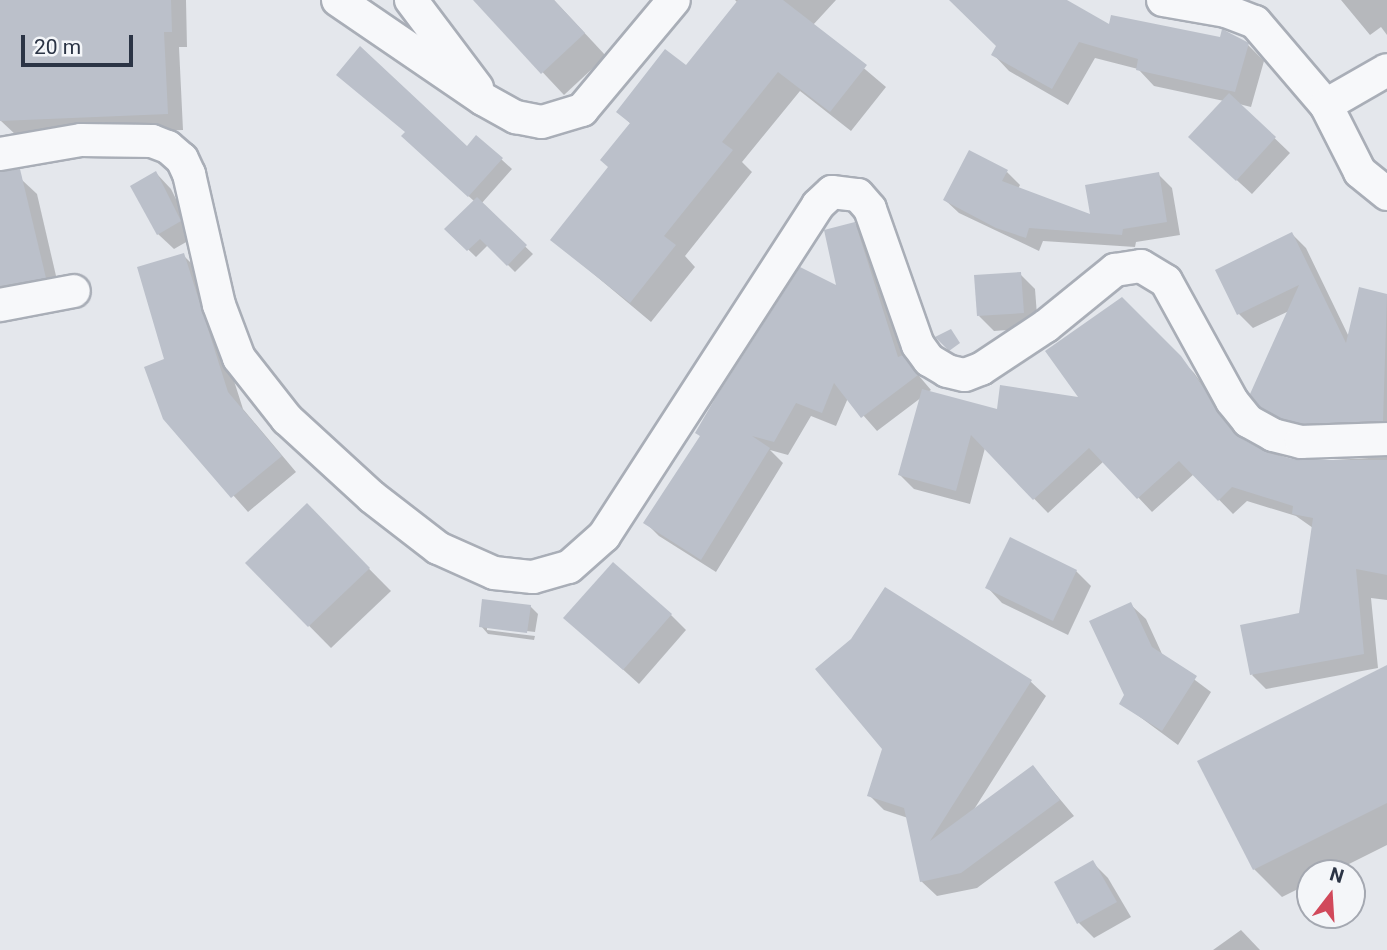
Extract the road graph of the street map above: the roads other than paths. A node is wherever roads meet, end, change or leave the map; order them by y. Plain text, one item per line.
1 (338, 0) edge
2 (411, 0) edge
3 (674, 0) edge
4 (1163, 0) edge
5 (1387, 69) edge
6 (482, 99) junction
7 (1326, 105) junction
8 (0, 154) edge
9 (1387, 194) edge
10 (74, 290) dead end
11 (0, 305) edge
12 (1387, 439) edge

1 - 6 street
2 - 6 street
3 - 6 street
4 - 7 street
5 - 7 street
7 - 9 street
8 - 12 street
10 - 11 street

